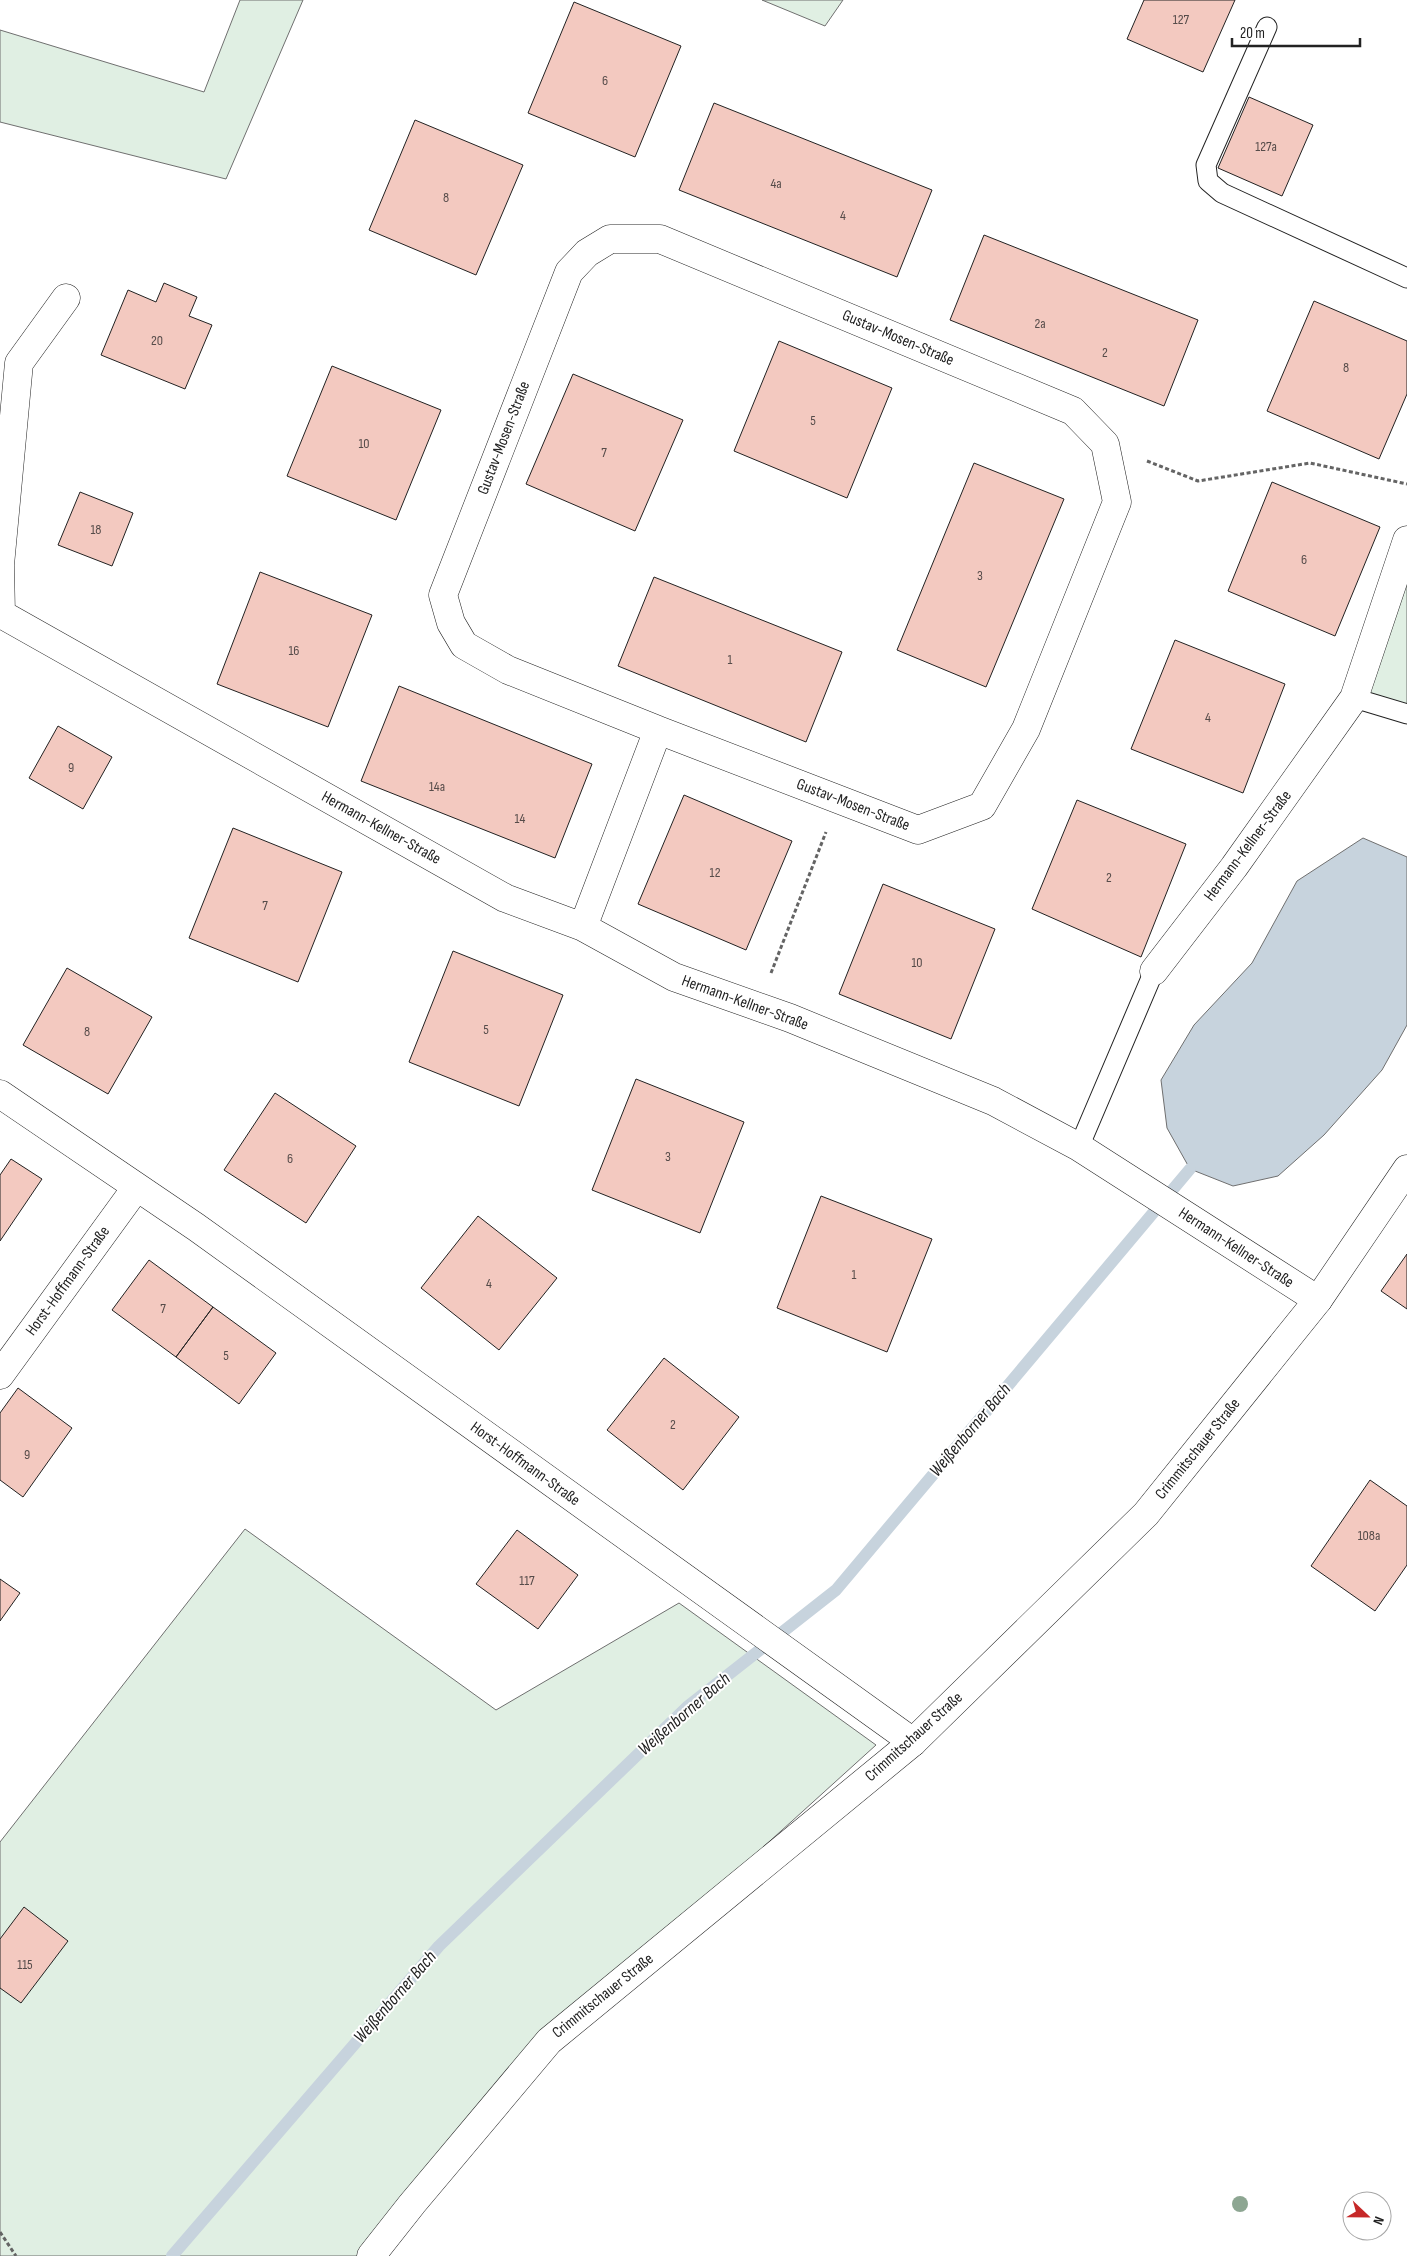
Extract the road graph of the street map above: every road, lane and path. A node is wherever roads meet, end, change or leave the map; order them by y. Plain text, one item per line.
1 (1267, 27) dead end
2 (1407, 278) edge
3 (66, 298) dead end
4 (1104, 444) junction
5 (1407, 484) edge
6 (1407, 540) edge
7 (1354, 698) junction
8 (1407, 714) edge
9 (658, 730) junction
10 (839, 799) junction
11 (582, 927) junction
12 (1154, 971) joint
13 (758, 1006) junction
14 (0, 1094) edge
15 (1079, 1147) junction
16 (1407, 1168) edge
17 (136, 1188) junction
18 (1318, 1300) junction
19 (0, 1375) edge
20 (913, 1742) junction
21 (0, 2232) edge
22 (16, 2256) edge
23 (371, 2256) edge

1 - 2 lane
3 - 11 street, Hermann-Kellner-Straße
4 - 5 path
4 - 9 street, Gustav-Mosen-Straße
4 - 10 street, Gustav-Mosen-Straße
6 - 7 street, Hermann-Kellner-Straße
7 - 8 lane
7 - 12 street, Hermann-Kellner-Straße
9 - 10 street, Gustav-Mosen-Straße
9 - 11 street
10 - 13 path
11 - 13 street, Hermann-Kellner-Straße
12 - 15 lane, Hermann-Kellner-Straße
13 - 15 street, Hermann-Kellner-Straße
14 - 17 street, Horst-Hoffmann-Straße
15 - 18 street, Hermann-Kellner-Straße
16 - 18 street, Crimmitschauer Straße
17 - 19 street, Horst-Hoffmann-Straße
17 - 20 street, Horst-Hoffmann-Straße
18 - 20 street, Crimmitschauer Straße
20 - 23 street, Crimmitschauer Straße
21 - 22 path

